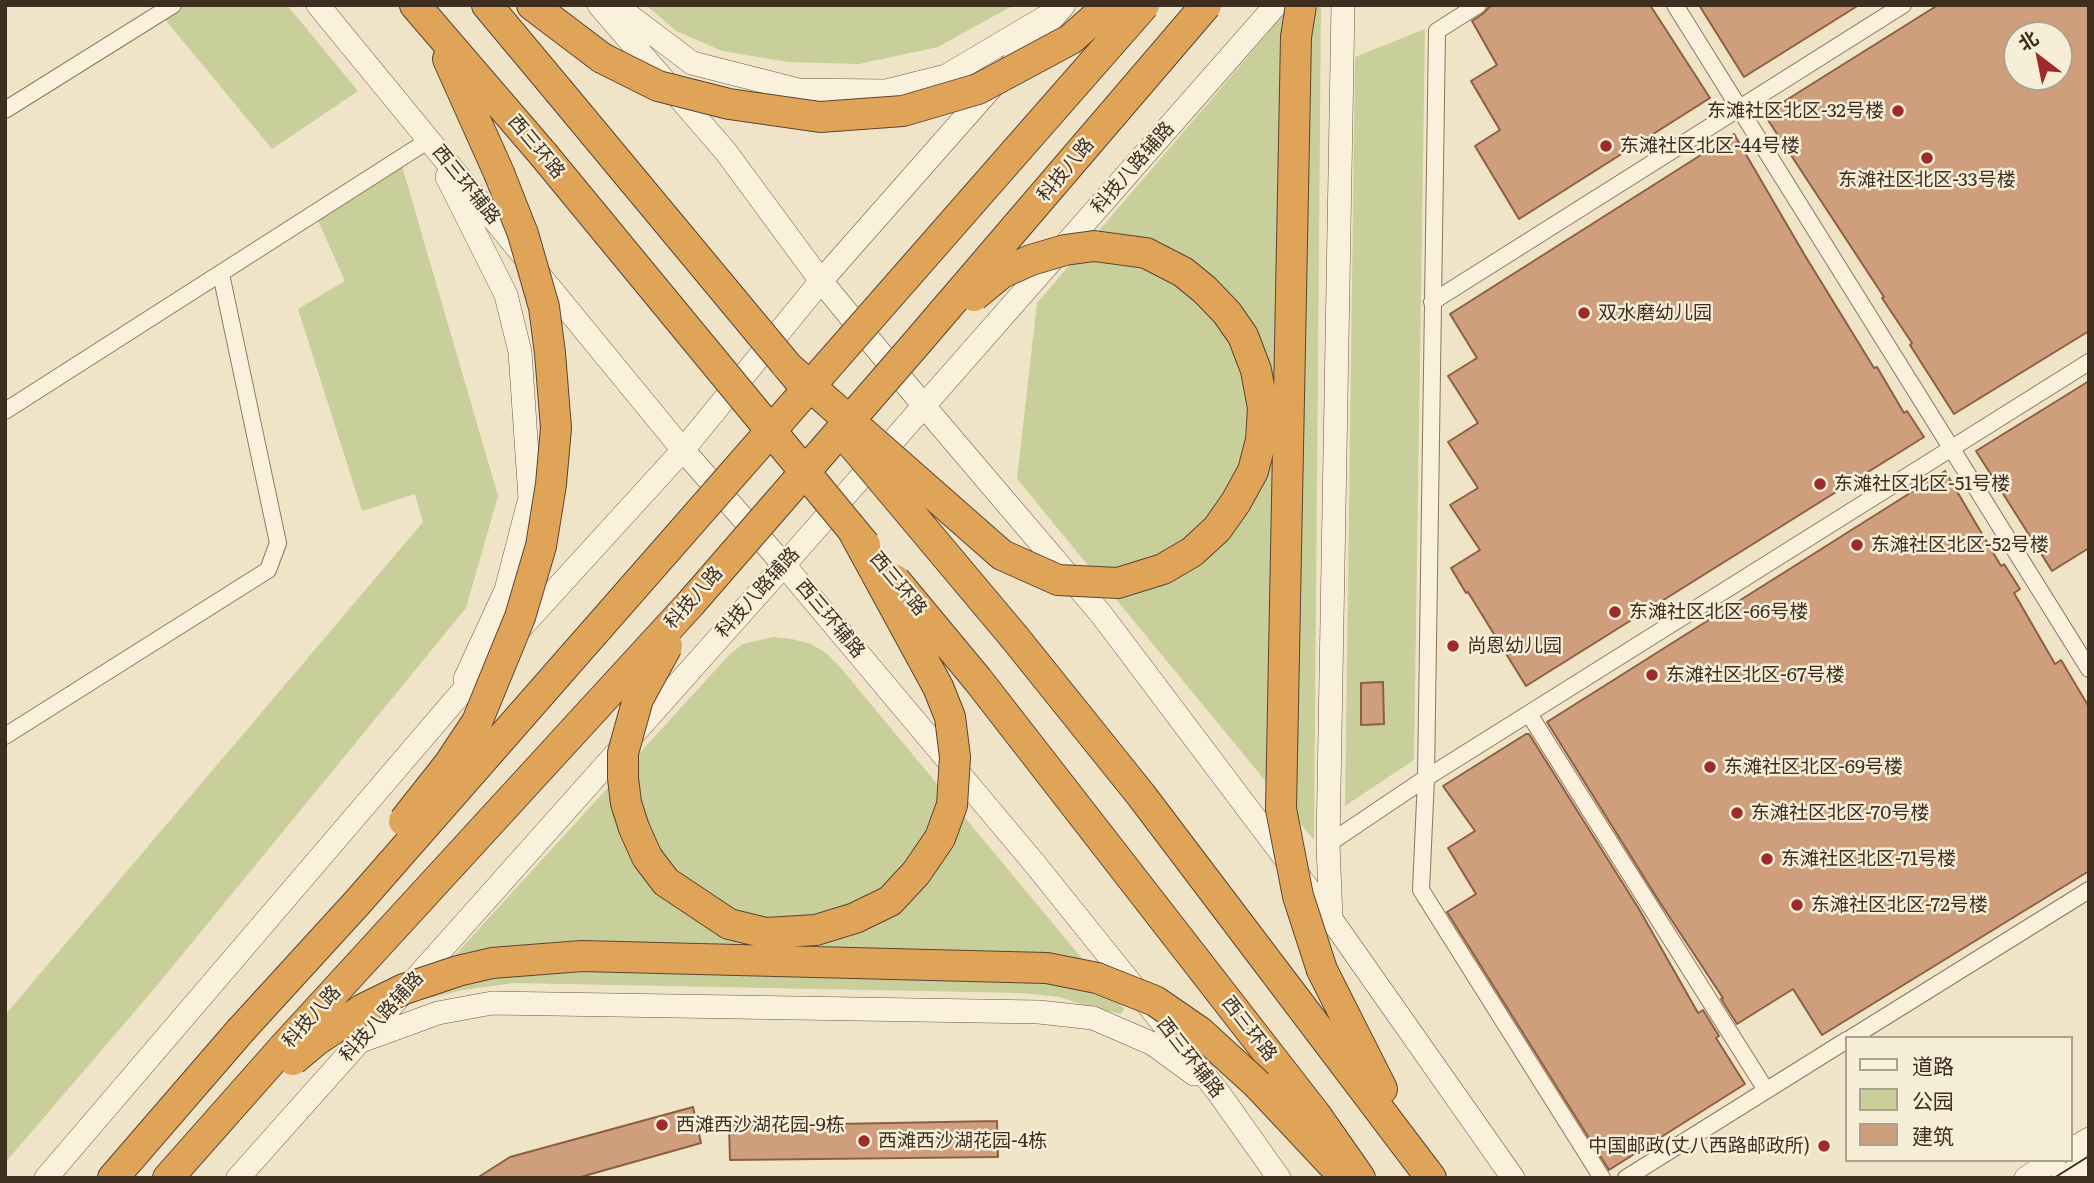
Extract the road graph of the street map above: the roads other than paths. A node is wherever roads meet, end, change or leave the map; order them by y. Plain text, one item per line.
1 (173, 5) edge
2 (317, 5) edge
3 (415, 5) edge
4 (487, 5) edge
5 (531, 5) edge
6 (599, 5) edge
7 (615, 5) edge
8 (1109, 5) edge
9 (1144, 5) edge
10 (1206, 5) edge
11 (1276, 5) edge
12 (1301, 5) edge
13 (1343, 5) edge
14 (1478, 5) edge
15 (1675, 5) edge
16 (1903, 5) edge
17 (1063, 6) edge
18 (435, 30) junction
19 (1739, 108) junction
20 (5, 110) edge
21 (429, 140) junction
22 (221, 274) junction
23 (821, 281) junction
24 (1432, 302) junction
25 (915, 345) junction
26 (2089, 362) edge
27 (786, 365) junction
28 (924, 407) junction
29 (5, 411) edge
30 (1952, 447) junction
31 (683, 450) junction
32 (852, 528) junction
33 (784, 565) junction
34 (691, 603) junction
35 (2089, 669) edge
36 (455, 700) junction
37 (1529, 714) junction
38 (5, 736) edge
39 (1426, 778) junction
40 (1328, 844) junction
41 (2089, 890) edge
42 (1331, 919) junction
43 (240, 1031) junction
44 (1854, 1036) edge
45 (361, 1041) junction
46 (1846, 1041) edge
47 (288, 1054) junction
48 (1766, 1090) junction
49 (1218, 1092) junction
50 (2089, 1139) edge
51 (2073, 1149) edge
52 (2051, 1162) edge
53 (2089, 1162) edge
54 (1423, 1166) edge
55 (46, 1178) edge
56 (113, 1178) edge
57 (168, 1178) edge
58 (238, 1178) edge
59 (1279, 1178) edge
60 (1345, 1178) edge
61 (1360, 1178) edge
62 (1513, 1178) edge
63 (1602, 1178) edge
64 (1626, 1178) edge
65 (2026, 1178) edge
66 (2063, 1178) edge

1 - 20 street
2 - 21 main road, 西三环辅路
3 - 18 highway, 西三环路
4 - 27 highway, bridge
5 - 8 highway, bridge
6 - 23 main road
7 - 17 main road
9 - 43 highway, bridge
10 - 25 highway, 科技八路, bridge
11 - 28 main road, 科技八路辅路
12 - 54 highway, bridge
13 - 40 main road
14 - 24 street
15 - 19 street
16 - 19 street
17 - 23 main road
18 - 32 highway, 西三环路, bridge
18 - 43 highway, bridge
19 - 24 street
19 - 30 street
21 - 22 street
21 - 31 main road, 西三环辅路
21 - 36 main road
22 - 29 street
22 - 38 street
23 - 28 main road
23 - 31 main road
24 - 39 street
25 - 27 highway, bridge
25 - 34 highway, 科技八路, bridge
26 - 30 street
27 - 54 highway, bridge
28 - 33 main road, 科技八路辅路
28 - 42 main road
30 - 35 street
30 - 37 street
31 - 33 main road, 西三环辅路
31 - 36 main road
32 - 34 highway, bridge
32 - 61 highway, 西三环路, bridge
33 - 45 main road, 科技八路辅路
33 - 49 main road, 西三环辅路
34 - 47 highway, 科技八路, bridge
36 - 55 main road
37 - 39 street
37 - 48 street
39 - 40 street
39 - 63 street
40 - 42 main road
41 - 44 street
42 - 62 main road
43 - 56 highway
45 - 49 main road
45 - 58 main road, 科技八路辅路
46 - 48 street
47 - 57 highway
47 - 60 highway, bridge
48 - 64 street
49 - 59 main road, 西三环辅路
50 - 51 main road
52 - 65 main road
53 - 66 main road

